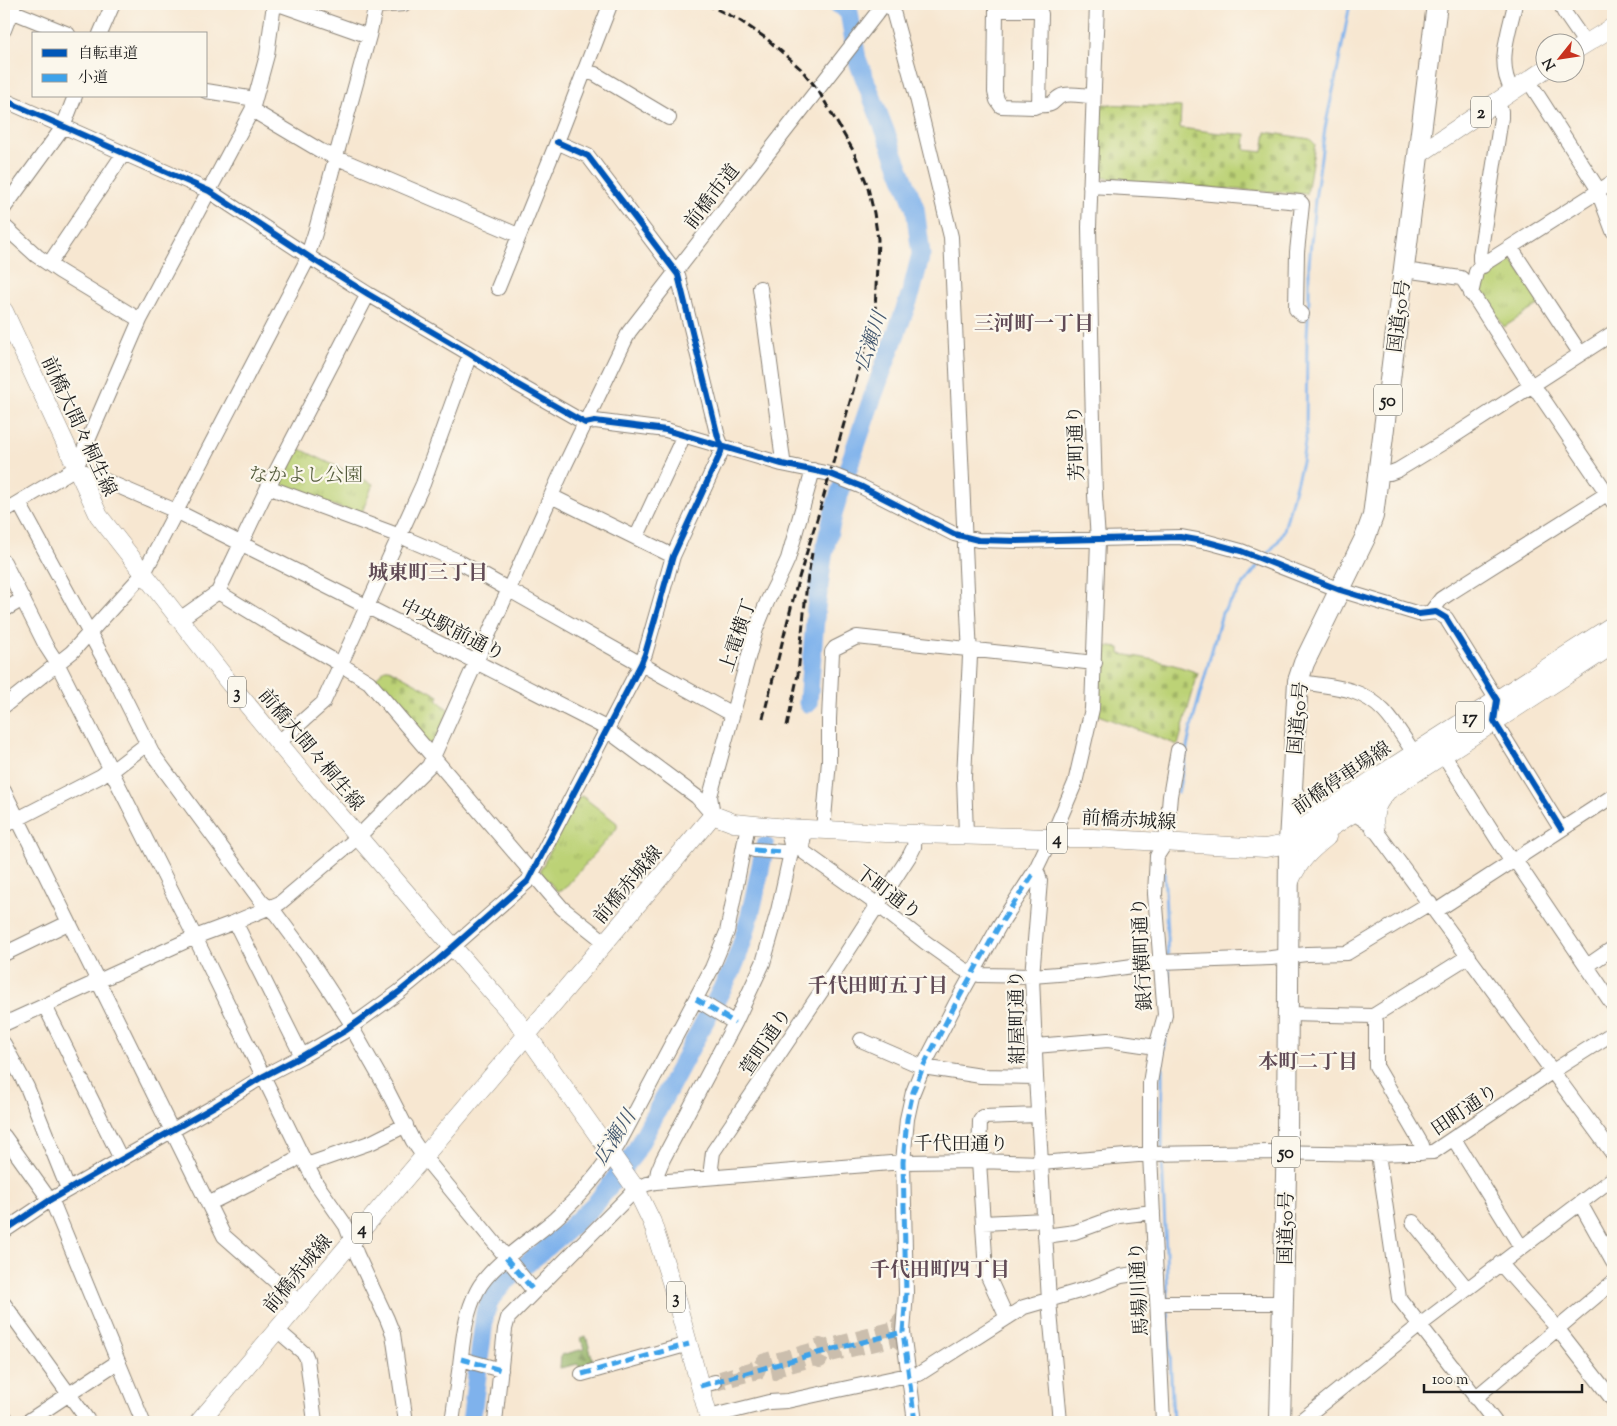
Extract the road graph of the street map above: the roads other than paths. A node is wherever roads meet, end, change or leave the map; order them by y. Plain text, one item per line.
1 (112, 4) edge
2 (274, 4) edge
3 (278, 4) edge
4 (404, 4) edge
5 (884, 4) edge
6 (891, 4) edge
7 (1096, 4) edge
8 (1438, 4) edge
9 (1515, 4) edge
10 (1561, 4) edge
11 (376, 5) edge
12 (610, 5) edge
13 (10, 7) edge
14 (996, 7) edge
15 (1613, 27) edge
16 (4, 30) edge
17 (64, 32) edge
18 (101, 32) edge
19 (1573, 32) edge
20 (369, 36) junction
21 (1584, 45) edge
22 (584, 71) junction
23 (1534, 76) edge
24 (1528, 80) junction
25 (1512, 90) junction
26 (208, 92) edge
27 (1093, 96) junction
28 (74, 98) edge
29 (4, 100) edge
30 (1496, 101) junction
31 (253, 105) junction
32 (1039, 105) junction
33 (669, 118) dead end
34 (63, 127) junction
35 (557, 142) junction
36 (124, 153) junction
37 (1418, 155) junction
38 (335, 157) junction
39 (1613, 182) edge
40 (1090, 186) junction
41 (209, 191) junction
42 (1597, 192) junction
43 (4, 208) edge
44 (4, 226) edge
45 (1613, 230) edge
46 (518, 235) junction
47 (1512, 248) junction
48 (308, 256) junction
49 (49, 264) junction
50 (1483, 266) junction
51 (1404, 270) junction
52 (676, 271) junction
53 (498, 288) dead end
54 (760, 288) dead end
55 (368, 294) junction
56 (1471, 294) junction
57 (4, 312) edge
58 (1302, 314) dead end
59 (140, 320) junction
60 (1613, 333) edge
61 (1580, 353) junction
62 (470, 354) junction
63 (1531, 386) junction
64 (585, 423) junction
65 (682, 434) junction
66 (722, 447) junction
67 (782, 464) junction
68 (76, 468) junction
69 (813, 470) junction
70 (1379, 473) junction
71 (268, 487) junction
72 (1611, 495) edge
73 (551, 496) junction
74 (19, 503) junction
75 (4, 511) edge
76 (176, 511) junction
77 (400, 536) junction
78 (636, 538) junction
79 (965, 538) junction
80 (1098, 540) junction
81 (241, 543) junction
82 (673, 556) junction
83 (4, 562) edge
84 (144, 573) junction
85 (509, 589) junction
86 (1340, 590) junction
87 (218, 592) junction
88 (22, 599) junction
89 (368, 607) junction
90 (4, 610) edge
91 (1430, 612) junction
92 (179, 618) junction
93 (1613, 626) edge
94 (89, 632) junction
95 (1613, 645) edge
96 (970, 649) junction
97 (476, 662) junction
98 (57, 663) junction
99 (1095, 663) junction
100 (340, 664) junction
101 (640, 664) junction
102 (1298, 681) junction
103 (1497, 700) junction
104 (4, 706) edge
105 (732, 714) junction
106 (1494, 721) junction
107 (607, 730) junction
108 (278, 742) junction
109 (148, 743) junction
110 (1178, 750) dead end
111 (1414, 753) junction
112 (1443, 754) junction
113 (433, 756) junction
114 (110, 769) junction
115 (1292, 782) junction
116 (1392, 787) junction
117 (1357, 790) junction
118 (4, 791) edge
119 (1613, 796) edge
120 (1328, 810) junction
121 (1355, 811) junction
122 (713, 815) junction
123 (17, 818) junction
124 (748, 825) junction
125 (4, 826) edge
126 (1373, 827) junction
127 (787, 828) junction
128 (805, 828) junction
129 (1561, 829) junction
130 (824, 830) junction
131 (916, 833) junction
132 (966, 834) junction
133 (358, 837) junction
134 (1050, 838) junction
135 (1166, 842) junction
136 (1289, 842) junction
137 (777, 851) junction
138 (1515, 860) junction
139 (1035, 871) junction
140 (532, 874) junction
141 (1290, 881) junction
142 (878, 905) junction
143 (1433, 907) junction
144 (268, 908) junction
145 (235, 922) junction
146 (68, 923) junction
147 (195, 937) junction
148 (605, 942) junction
149 (452, 946) junction
150 (1613, 948) edge
151 (4, 954) edge
152 (1288, 956) junction
153 (1469, 956) junction
154 (1161, 962) junction
155 (1587, 966) junction
156 (972, 974) junction
157 (1032, 976) junction
158 (97, 982) junction
159 (696, 998) junction
160 (1613, 1005) edge
161 (45, 1006) junction
162 (1288, 1014) junction
163 (1373, 1016) junction
164 (730, 1020) junction
165 (4, 1024) edge
166 (352, 1027) junction
167 (1613, 1033) edge
168 (527, 1034) junction
169 (861, 1040) dead end
170 (4, 1044) edge
171 (1035, 1046) junction
172 (1156, 1047) junction
173 (302, 1056) junction
174 (923, 1067) junction
175 (1553, 1071) junction
176 (262, 1077) junction
177 (1036, 1077) junction
178 (1038, 1116) junction
179 (406, 1125) junction
180 (171, 1130) junction
181 (4, 1136) edge
182 (1454, 1139) junction
183 (1286, 1152) junction
184 (1422, 1153) junction
185 (1150, 1154) junction
186 (1378, 1154) junction
187 (1613, 1154) edge
188 (424, 1157) junction
189 (614, 1157) junction
190 (121, 1159) junction
191 (303, 1159) junction
192 (979, 1161) junction
193 (903, 1162) junction
194 (1041, 1163) junction
195 (715, 1176) junction
196 (1613, 1178) edge
197 (632, 1182) junction
198 (656, 1182) junction
199 (68, 1189) junction
200 (50, 1200) junction
201 (1580, 1202) junction
202 (208, 1204) junction
203 (1153, 1212) junction
204 (1044, 1220) junction
205 (1413, 1222) dead end
206 (983, 1223) junction
207 (4, 1231) edge
208 (1046, 1236) junction
209 (352, 1240) junction
210 (1521, 1247) junction
211 (509, 1262) junction
212 (1613, 1262) edge
213 (1500, 1263) junction
214 (1156, 1271) junction
215 (1613, 1282) edge
216 (1467, 1289) junction
217 (534, 1291) junction
218 (1049, 1301) junction
219 (299, 1302) junction
220 (1165, 1303) junction
221 (1282, 1303) junction
222 (4, 1304) edge
223 (1007, 1318) junction
224 (1420, 1325) junction
225 (1557, 1328) junction
226 (277, 1330) junction
227 (689, 1344) junction
228 (464, 1360) junction
229 (119, 1364) junction
230 (501, 1370) junction
231 (582, 1374) dead end
232 (908, 1375) junction
233 (69, 1393) junction
234 (1475, 1398) junction
235 (1613, 1400) edge
236 (4, 1416) edge
237 (709, 1420) edge
238 (8, 1422) edge
239 (27, 1422) edge
240 (89, 1422) edge
241 (143, 1422) edge
242 (199, 1422) edge
243 (315, 1422) edge
244 (406, 1422) edge
245 (452, 1422) edge
246 (495, 1422) edge
247 (915, 1422) edge
248 (1060, 1422) edge
249 (1163, 1422) edge
250 (1280, 1422) edge
251 (1299, 1422) edge
252 (1495, 1422) edge

1 - 18 street
2 - 31 street
3 - 20 street
4 - 11 street
5 - 52 street, 前橋市道
6 - 79 street
7 - 27 street, 芳町通り
8 - 37 highway, 国道50号 / 50
9 - 25 street
10 - 19 street
11 - 20 street
12 - 22 street
13 - 16 street
13 - 17 street
14 - 32 street
14 - 32 street
15 - 21 main road
20 - 38 street
22 - 33 street
22 - 35 street
23 - 24 main road, 2
24 - 25 main road, 2
24 - 42 street
25 - 30 main road, 2
26 - 31 street
27 - 32 street
27 - 40 street, 芳町通り
28 - 34 street
29 - 34 street
30 - 37 main road, 2
30 - 50 street
31 - 38 street
31 - 41 street
34 - 36 street
34 - 43 street
35 - 46 street
35 - 52 street
36 - 41 street
36 - 49 street
37 - 51 highway, 国道50号 / 50
38 - 46 street
38 - 48 street
39 - 42 street
40 - 58 street
40 - 80 street, 芳町通り
41 - 48 street
41 - 59 street
42 - 45 street
42 - 47 street
44 - 49 street
46 - 53 street
47 - 50 street
47 - 61 street
48 - 55 street
48 - 76 street
49 - 59 street
50 - 56 street
51 - 56 street
51 - 70 highway, 国道50号 / 50
52 - 64 street, 前橋市道
52 - 66 street
54 - 67 street
55 - 62 street
55 - 71 street
56 - 63 street
57 - 68 main road, 前橋大間々桐生線 / 3
59 - 68 street
60 - 61 street
61 - 63 street
62 - 64 street
62 - 77 street
63 - 70 street
63 - 72 street
64 - 65 street
64 - 73 street, 前橋市道
65 - 66 street
65 - 78 street
66 - 67 street
66 - 82 street
67 - 69 street
68 - 74 street
68 - 76 street, 中央駅前通り
68 - 84 main road, 前橋大間々桐生線 / 3
69 - 79 street
69 - 105 street, 上電横丁
70 - 86 highway, 国道50号 / 50
71 - 77 street
71 - 81 street
72 - 91 street
73 - 78 street
73 - 85 street, 前橋市道
74 - 75 street
74 - 94 street
76 - 81 street, 中央駅前通り
76 - 84 street
77 - 85 street
77 - 89 street
78 - 82 street
79 - 80 street
79 - 96 street
80 - 86 street
80 - 99 street, 芳町通り
81 - 87 street
81 - 89 street, 中央駅前通り
82 - 101 street
83 - 88 street
84 - 92 main road, 前橋大間々桐生線 / 3
84 - 94 street
85 - 97 street, 前橋市道
85 - 101 street
86 - 91 street
86 - 102 highway, 国道50号 / 50
87 - 92 street
87 - 100 street
88 - 90 street
88 - 98 street
89 - 97 street, 中央駅前通り
89 - 100 street
91 - 103 street
92 - 108 main road, 前橋大間々桐生線 / 3
93 - 103 main road, 前橋停車場線 / 17
94 - 98 street
94 - 109 street
95 - 106 main road, 前橋停車場線 / 17
96 - 99 street
96 - 130 street
96 - 132 street
97 - 107 street, 中央駅前通り
97 - 113 street, 前橋市道
98 - 104 street
98 - 114 street
99 - 134 street, 芳町通り
100 - 108 street
100 - 113 street
101 - 105 street
101 - 107 street
102 - 111 street
102 - 115 highway, 国道50号 / 50
103 - 106 street
103 - 111 main road, 前橋停車場線 / 17
105 - 122 street, 上電横丁
106 - 112 main road, 前橋停車場線 / 17
106 - 129 street
107 - 122 street, 中央駅前通り
107 - 140 street
108 - 133 main road, 前橋大間々桐生線 / 3
109 - 114 street
109 - 144 street
110 - 135 street, 銀行横町通り
111 - 117 main road, 前橋停車場線 / 17
112 - 116 main road, 前橋停車場線 / 17
112 - 138 street
113 - 133 street, 前橋市道
113 - 140 street
114 - 123 street
114 - 147 street
115 - 120 street
115 - 136 highway, 国道50号 / 50
116 - 121 main road, 前橋停車場線 / 17
116 - 126 main road
117 - 120 main road, 前橋停車場線 / 17
117 - 121 main road
118 - 123 street
119 - 129 street
120 - 121 street
120 - 136 main road, 前橋停車場線 / 17
121 - 126 main road
121 - 136 main road, 前橋停車場線 / 17
121 - 141 main road
122 - 124 main road, 前橋赤城線 / 4
122 - 148 main road, 前橋赤城線 / 4
123 - 125 street
123 - 146 street
124 - 127 main road, 前橋赤城線 / 4
124 - 159 street
126 - 143 street
127 - 128 main road, 前橋赤城線 / 4
127 - 137 street
128 - 130 main road, 前橋赤城線 / 4
128 - 137 street
129 - 138 street
130 - 131 main road, 前橋赤城線 / 4
131 - 132 main road, 前橋赤城線 / 4
131 - 142 street, 萱町通り
132 - 134 main road, 前橋赤城線 / 4
133 - 144 street, 前橋市道
133 - 149 main road, 前橋大間々桐生線 / 3
134 - 135 main road, 前橋赤城線 / 4
134 - 139 street, 芳町通り
135 - 136 main road, 前橋赤城線 / 4
135 - 154 street, 銀行横町通り
136 - 141 highway, 国道50号 / 50
137 - 142 street, 下町通り
137 - 164 street
138 - 143 street
138 - 155 street
139 - 156 street, 芳町通り
139 - 157 street, 紺屋町通り
140 - 148 street
140 - 149 street
141 - 152 highway, 国道50号 / 50
142 - 156 street, 下町通り
142 - 195 street, 萱町通り
143 - 152 street
143 - 153 street
144 - 145 street, 前橋市道
144 - 166 street
145 - 147 street, 前橋市道
145 - 173 street
146 - 151 street
146 - 158 street
147 - 158 street, 前橋市道
147 - 176 street
148 - 168 main road, 前橋赤城線 / 4
149 - 166 street
149 - 168 main road, 前橋大間々桐生線 / 3
150 - 155 street
152 - 154 street
152 - 162 highway, 国道50号 / 50
153 - 163 street
153 - 175 street
154 - 157 street
154 - 172 street, 銀行横町通り
155 - 160 street
156 - 157 street
156 - 174 street, 芳町通り
157 - 171 street, 紺屋町通り
158 - 161 street, 前橋市道
158 - 180 street
159 - 164 street
159 - 189 street
161 - 165 street, 前橋市道
161 - 190 street
162 - 163 street
162 - 183 highway, 国道50号 / 50
163 - 184 street
164 - 198 street
166 - 173 street
166 - 179 street
167 - 175 street, 田町通り
168 - 188 main road, 前橋赤城線 / 4
168 - 189 main road, 前橋大間々桐生線 / 3
169 - 174 street
170 - 199 street
171 - 172 street
171 - 177 street, 紺屋町通り
172 - 185 street, 銀行横町通り
173 - 176 street
174 - 177 street
174 - 193 street, 芳町通り
175 - 182 street, 田町通り
175 - 187 street
176 - 180 street
176 - 191 street
177 - 178 street, 紺屋町通り
178 - 192 street
178 - 194 street, 紺屋町通り
179 - 188 street
179 - 191 street
180 - 190 street
180 - 202 street
181 - 200 street
182 - 184 street, 田町通り
182 - 210 street
183 - 185 street, 千代田通り
183 - 186 street, 田町通り
183 - 221 highway, 国道50号 / 50
184 - 186 street, 田町通り
185 - 194 street, 千代田通り
185 - 203 street, 馬場川通り
186 - 224 street
188 - 209 main road, 前橋赤城線 / 4
188 - 211 street
189 - 197 main road, 3
189 - 211 street
190 - 199 street
191 - 202 street
191 - 209 street
192 - 193 street, 千代田通り
192 - 194 street, 千代田通り
192 - 206 street
193 - 195 street, 千代田通り
193 - 232 street, 芳町通り
194 - 204 street, 紺屋町通り
195 - 198 street, 千代田通り
196 - 201 street
197 - 198 street, 千代田通り
197 - 217 street
197 - 227 main road, 3
199 - 200 street
200 - 207 street
200 - 229 street
201 - 210 street
201 - 212 street
202 - 219 street
203 - 208 street
203 - 214 street, 馬場川通り
204 - 206 street
204 - 208 street, 紺屋町通り
205 - 216 street
206 - 223 street
208 - 218 street, 紺屋町通り
209 - 219 main road, 前橋赤城線 / 4
209 - 244 street
210 - 213 street
211 - 217 street
211 - 228 street
213 - 216 street
213 - 225 street
214 - 218 street
214 - 220 street, 馬場川通り
215 - 225 street
216 - 224 street
217 - 230 street
218 - 223 street
218 - 248 street, 紺屋町通り
219 - 226 main road, 前橋赤城線 / 4
220 - 221 street
220 - 249 street, 馬場川通り
221 - 250 highway, 国道50号 / 50
222 - 233 street
223 - 232 street
224 - 234 street
224 - 251 street
225 - 234 street
225 - 235 street
226 - 242 main road, 前橋赤城線 / 4
226 - 243 street
227 - 231 street
227 - 237 main road, 3
228 - 230 street
228 - 245 street
229 - 233 street
229 - 241 street
230 - 246 street
232 - 237 street
232 - 247 street, 芳町通り
233 - 239 street
233 - 240 street
234 - 252 street
236 - 238 street

